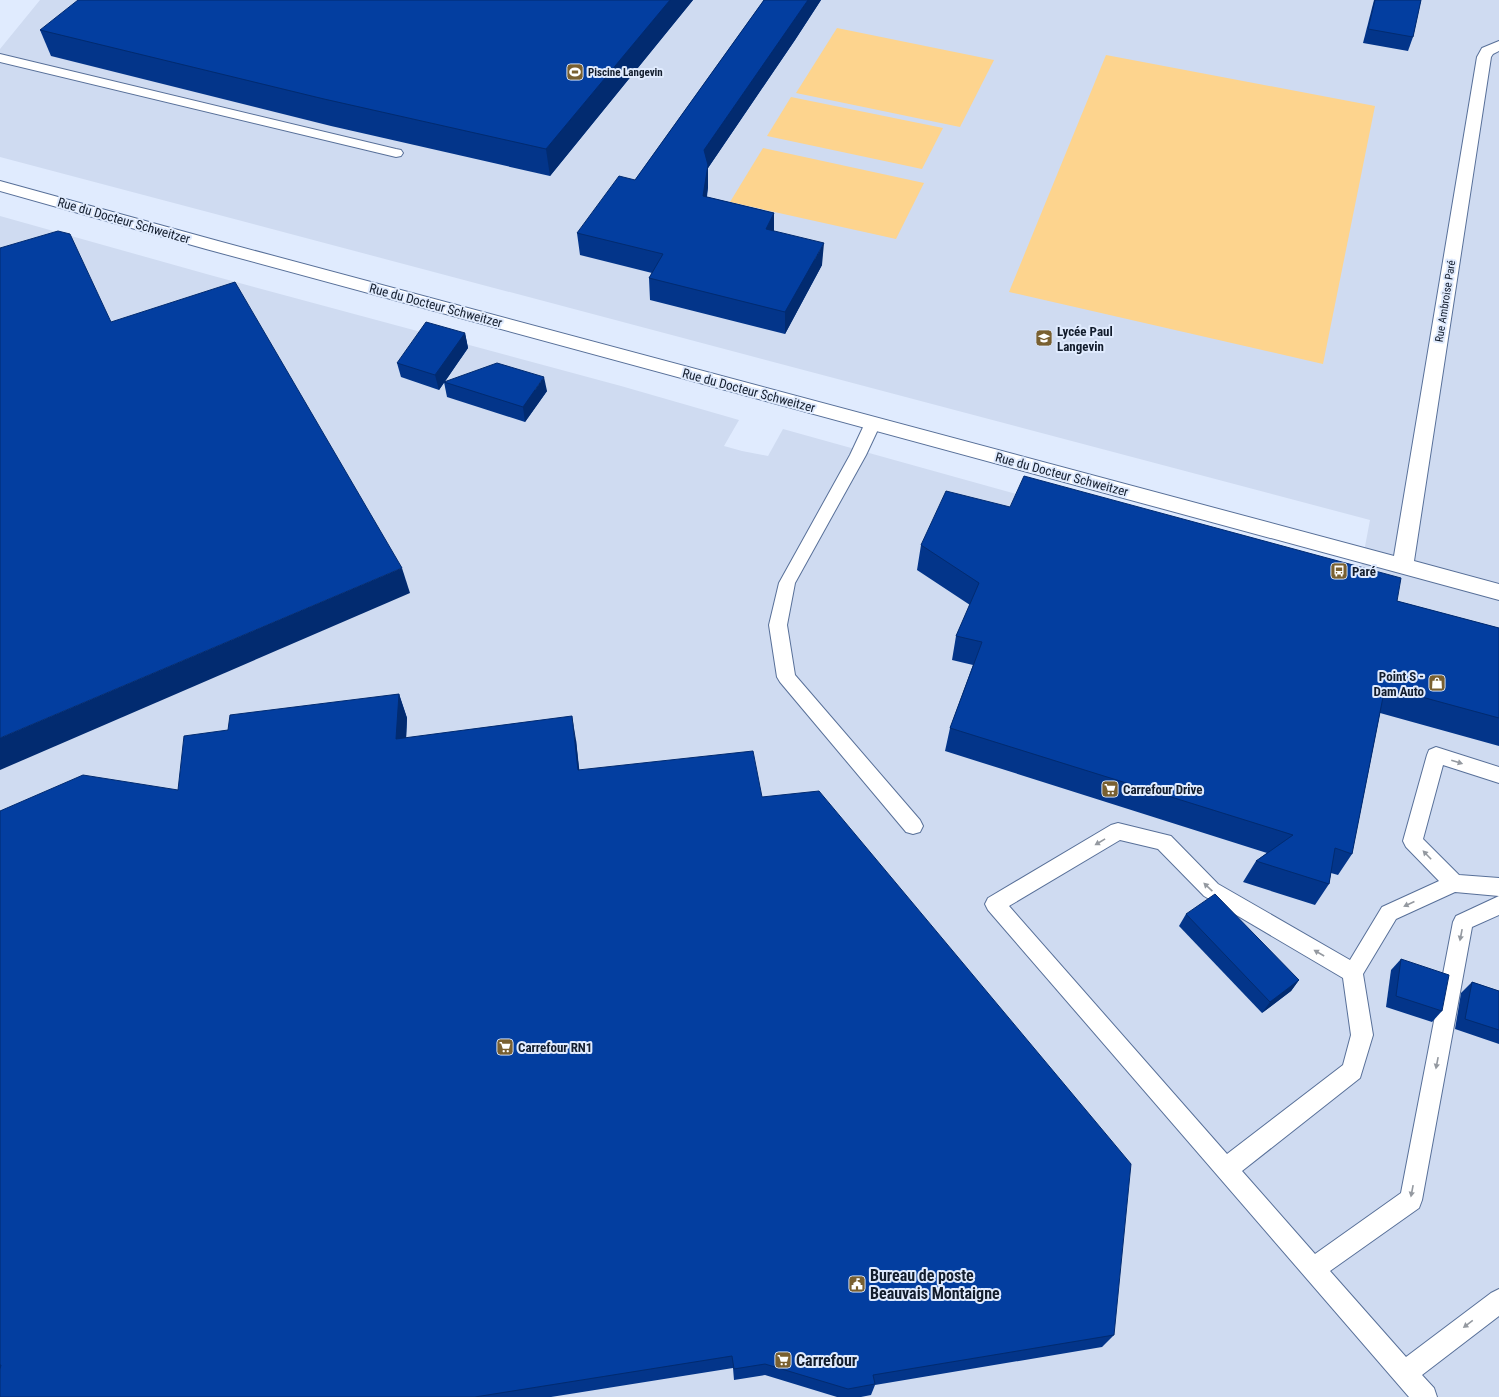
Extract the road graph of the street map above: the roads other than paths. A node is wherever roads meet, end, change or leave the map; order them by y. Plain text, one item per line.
1 (1499, 45) edge
2 (0, 58) edge
3 (396, 153) dead end
4 (0, 186) edge
5 (873, 423) junction
6 (1403, 566) junction
7 (1499, 592) edge
8 (1499, 775) edge
9 (913, 826) dead end
10 (1454, 883) junction
11 (1499, 887) edge
12 (1499, 905) edge
13 (1353, 973) junction
14 (1226, 1169) junction
15 (1313, 1269) junction
16 (1499, 1301) edge
17 (1404, 1373) junction
18 (1425, 1397) edge

1 - 6 street, Rue Ambroise Paré
2 - 3 lane
4 - 5 street, Rue du Docteur Schweitzer
5 - 6 street, Rue du Docteur Schweitzer
5 - 9 lane
6 - 7 street, Rue du Docteur Schweitzer
10 -> 8 lane
10 - 11 lane
10 -> 13 lane
12 -> 15 lane
13 - 14 lane
13 -> 14 lane
14 - 15 lane
15 - 17 lane
16 -> 17 lane
17 - 18 lane

